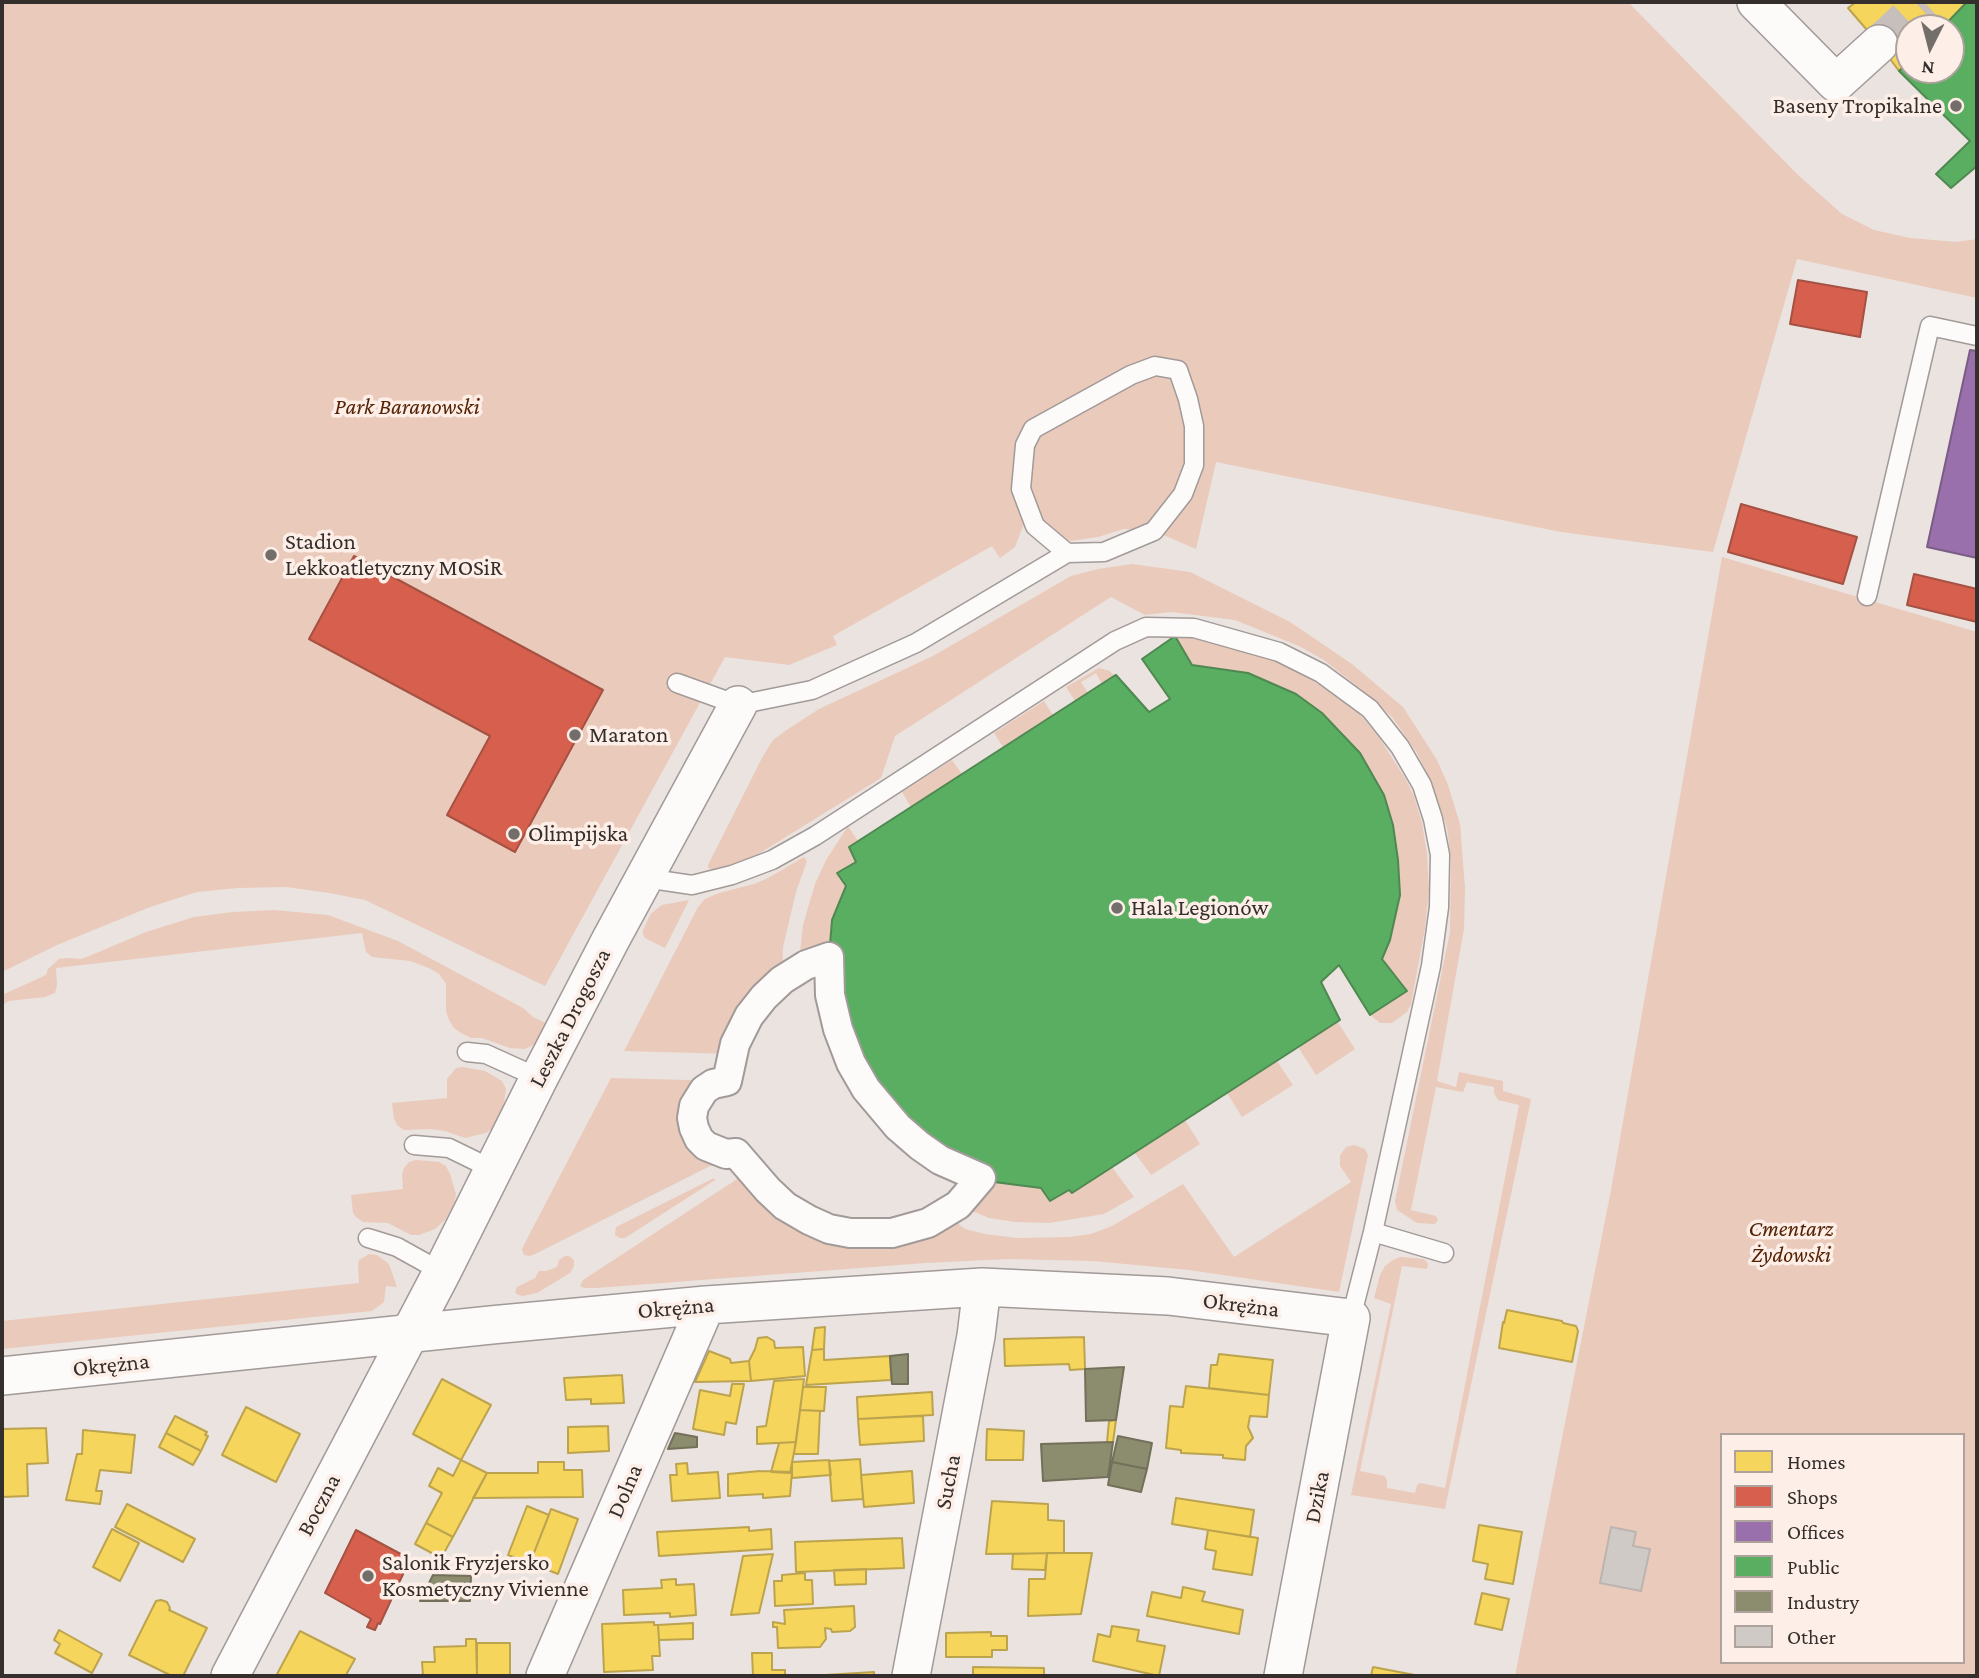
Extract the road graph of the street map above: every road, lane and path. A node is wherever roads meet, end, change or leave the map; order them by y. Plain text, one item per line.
1 (1756, 2) edge
2 (1879, 44) tunnel mouth
3 (1977, 336) edge
4 (1067, 553) junction
5 (1867, 596) dead end
6 (677, 682) dead end
7 (738, 705) junction
8 (645, 877) junction
9 (467, 1052) dead end
10 (539, 1078) junction
11 (414, 1145) dead end
12 (494, 1170) junction
13 (944, 1213) joint
14 (1373, 1232) junction
15 (368, 1238) dead end
16 (1444, 1253) dead end
17 (442, 1272) junction
18 (982, 1287) junction
19 (706, 1306) junction
20 (1351, 1318) junction
21 (409, 1334) junction
22 (2, 1376) edge
23 (230, 1676) edge
24 (545, 1676) edge
25 (911, 1676) edge
26 (1283, 1676) edge

1 - 2 street
3 - 5 lane
4 - 4 lane
4 - 7 lane
6 - 7 lane
7 - 8 street, Leszka Drogosza
8 - 10 street, Leszka Drogosza
8 - 14 lane
9 - 10 lane
10 - 12 street, Leszka Drogosza
11 - 12 lane
12 - 17 street, Leszka Drogosza
13 - 13 street
14 - 16 lane
14 - 20 lane
15 - 17 lane
17 - 21 street, Leszka Drogosza
18 - 19 street, Okrężna
18 - 20 street, Okrężna
18 - 25 street, Sucha
19 - 21 street, Okrężna
19 - 24 street, Dolna
20 - 26 street, Dzika
21 - 22 street, Okrężna
21 - 23 street, Boczna

